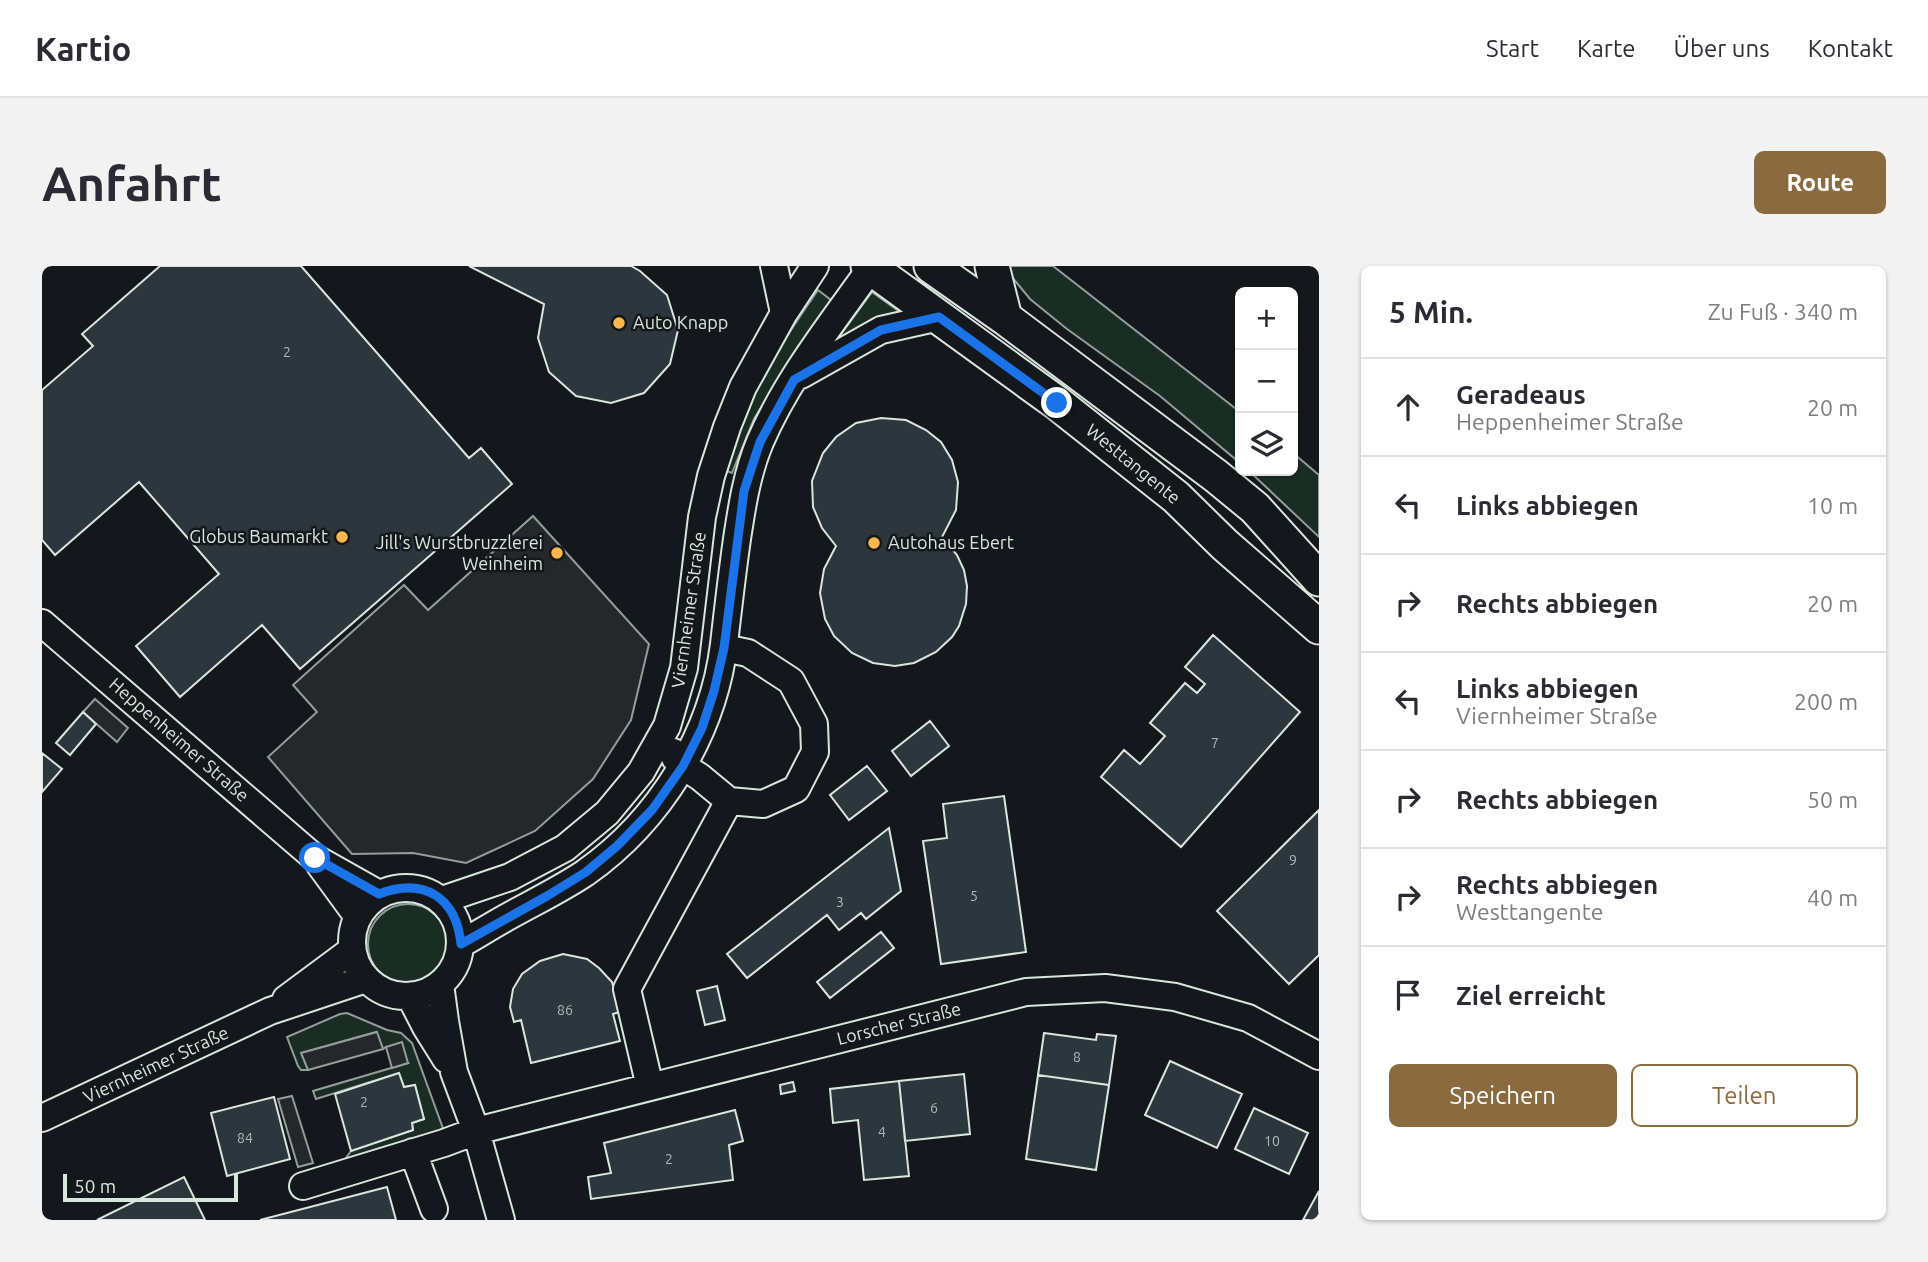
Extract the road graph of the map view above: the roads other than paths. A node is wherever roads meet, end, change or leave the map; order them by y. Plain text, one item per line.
1 (774, 266) edge
2 (815, 266) edge
3 (931, 266) edge
4 (992, 266) edge
5 (871, 267) edge
6 (784, 313) junction
7 (939, 317) junction
8 (1005, 318) junction
9 (794, 380) junction
10 (1319, 579) edge
11 (42, 624) edge
12 (1319, 627) edge
13 (724, 648) junction
14 (667, 726) junction
15 (683, 766) junction
16 (729, 801) junction
17 (315, 858) junction
18 (379, 894) junction
19 (442, 900) junction
20 (358, 916) junction
21 (461, 944) junction
22 (352, 950) junction
23 (366, 979) junction
24 (440, 984) junction
25 (410, 996) junction
26 (270, 1011) junction
27 (1319, 1056) edge
28 (454, 1072) junction
29 (650, 1087) junction
30 (42, 1118) edge
31 (476, 1131) junction
32 (413, 1153) junction
33 (303, 1186) dead end
34 (434, 1209) dead end
35 (501, 1220) edge

1 - 6 street
2 - 6 street, Viernheimer Straße
3 - 8 main road
4 - 8 main road
5 - 7 main road, Westtangente
5 - 9 street, Viernheimer Straße
6 - 14 street, Viernheimer Straße
7 - 9 street
7 - 12 main road, Westtangente
8 - 10 main road
9 - 13 street, Viernheimer Straße
11 - 17 street, Heppenheimer Straße
13 - 15 street, Viernheimer Straße
13 - 16 street
14 - 15 street
14 - 19 street, Viernheimer Straße
15 - 16 street
15 - 21 street, Viernheimer Straße
16 - 29 street
17 - 18 street, Heppenheimer Straße
17 - 20 street, Heppenheimer Straße
18 - 19 street
18 - 20 street
19 - 21 street
20 - 22 street
21 - 24 street
22 - 23 street
22 - 26 street, Viernheimer Straße
23 - 25 street
23 - 26 street, Viernheimer Straße
24 - 25 street
24 - 28 street
25 - 28 street
26 - 30 street, Viernheimer Straße
27 - 29 street, Lorscher Straße
28 - 31 street
29 - 31 street, Lorscher Straße
31 - 32 street, Lorscher Straße
31 - 35 street
32 - 33 street, Lorscher Straße
32 - 34 street

